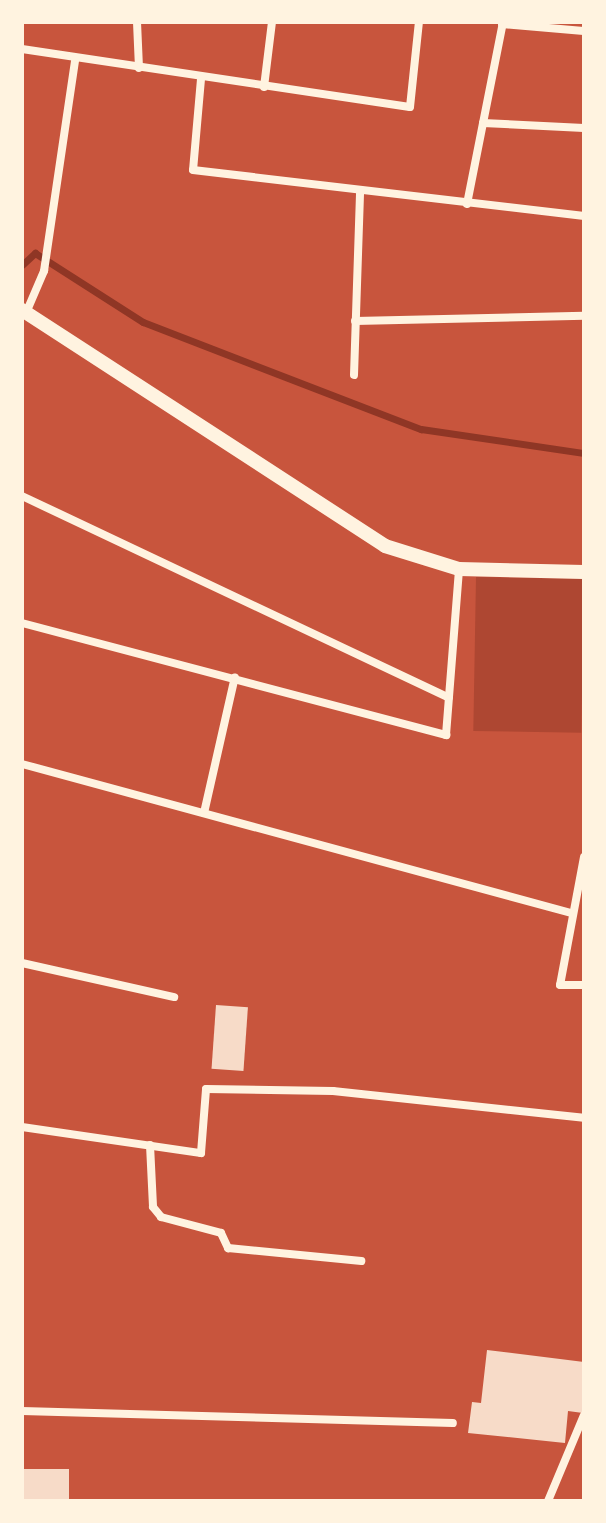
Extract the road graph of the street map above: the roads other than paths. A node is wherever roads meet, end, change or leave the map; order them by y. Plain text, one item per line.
1 (137, 22) edge
2 (272, 22) edge
3 (419, 22) edge
4 (503, 23) edge
5 (584, 31) edge
6 (22, 49) edge
7 (75, 60) junction
8 (139, 68) junction
9 (201, 79) junction
10 (264, 87) junction
11 (483, 123) junction
12 (584, 128) edge
13 (360, 191) junction
14 (467, 204) junction
15 (584, 216) edge
16 (24, 312) edge
17 (584, 316) edge
18 (355, 321) junction
19 (354, 375) dead end
20 (22, 496) edge
21 (459, 569) junction
22 (584, 572) edge
23 (22, 623) edge
24 (235, 677) junction
25 (449, 698) junction
26 (22, 764) edge
27 (204, 813) junction
28 (584, 857) edge
29 (571, 913) junction
30 (22, 963) edge
31 (584, 985) edge
32 (174, 997) dead end
33 (584, 1118) edge
34 (22, 1127) edge
35 (150, 1145) junction
36 (361, 1261) dead end
37 (22, 1411) edge
38 (584, 1415) edge
39 (453, 1423) dead end
40 (548, 1501) edge

1 - 8 street
2 - 10 street
3 - 10 street
4 - 5 street
4 - 11 street
6 - 7 street
7 - 8 street
7 - 16 street
8 - 9 street
9 - 10 street
9 - 13 street
11 - 12 street
11 - 14 street
13 - 14 street
13 - 18 street
14 - 15 street
16 - 21 street
17 - 18 street
18 - 19 street
20 - 25 street
21 - 22 street
21 - 25 street
23 - 24 street
24 - 25 street
24 - 27 street
26 - 27 street
27 - 29 street
28 - 29 street
29 - 31 street
30 - 32 street
33 - 35 street
34 - 35 street
35 - 36 street
37 - 39 street
38 - 40 street

